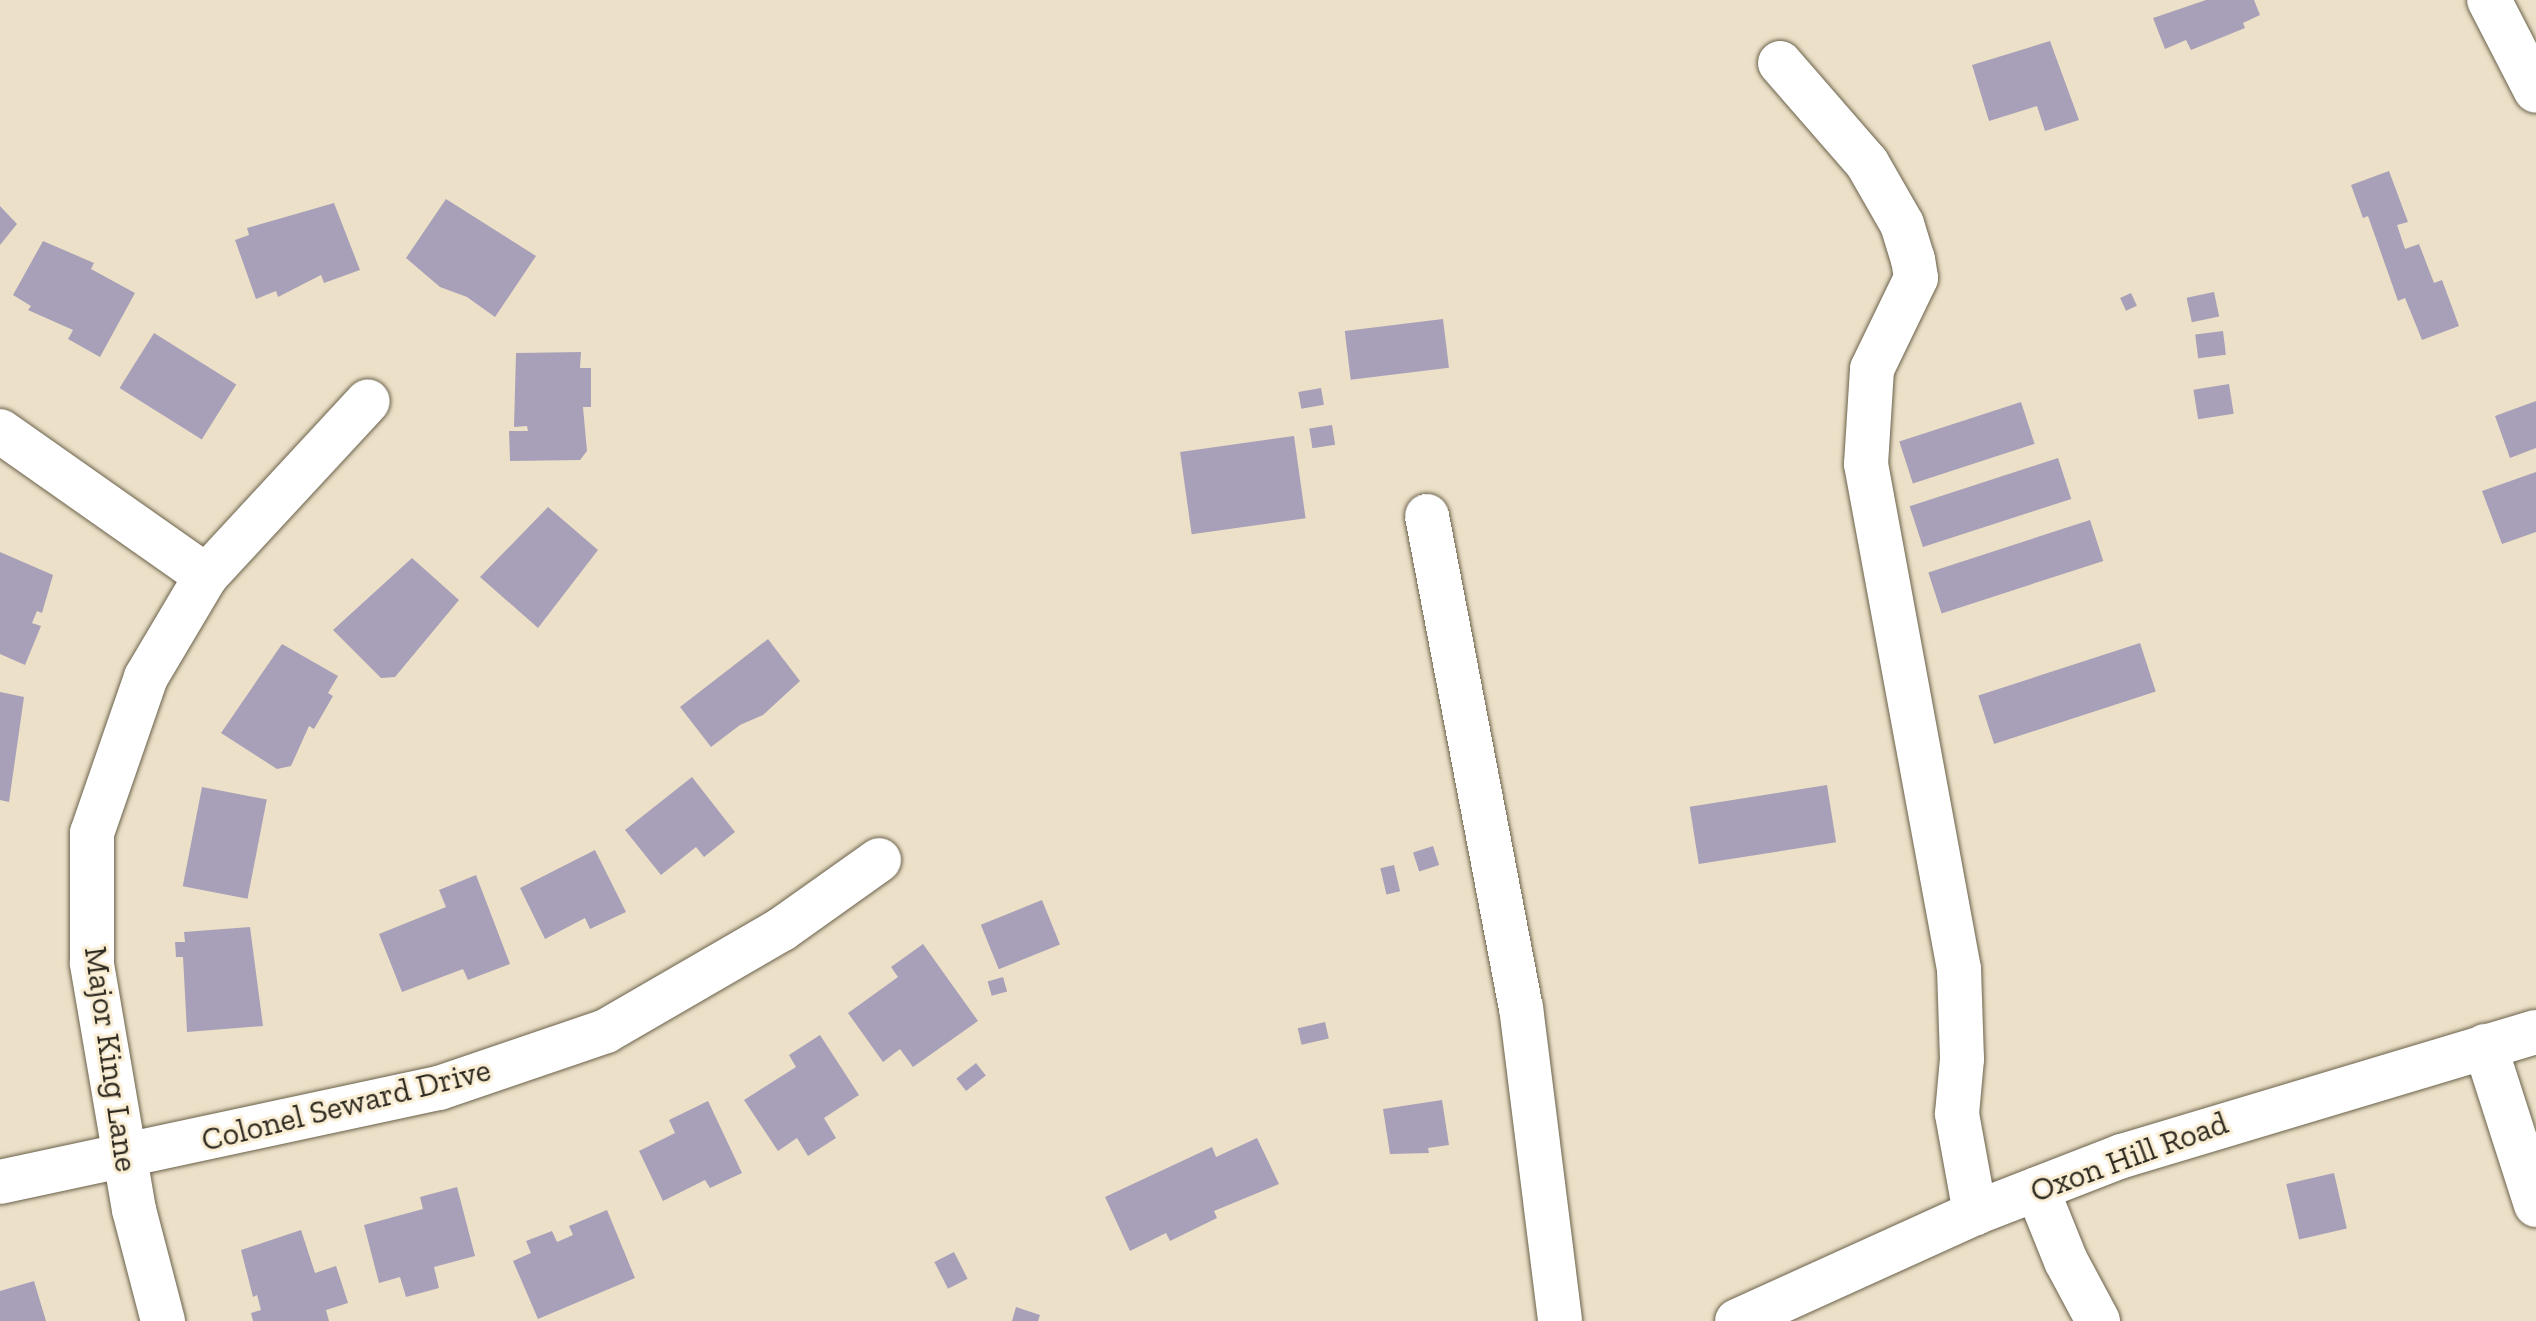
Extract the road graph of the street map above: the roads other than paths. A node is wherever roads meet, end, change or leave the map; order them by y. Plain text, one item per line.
1 (2489, 0) edge
2 (1780, 63) dead end
3 (2536, 91) edge
4 (368, 401) dead end
5 (0, 431) edge
6 (1427, 516) dead end
7 (206, 576) junction
8 (879, 860) dead end
9 (2536, 1032) edge
10 (2485, 1046) junction
11 (126, 1158) junction
12 (0, 1182) edge
13 (2037, 1189) junction
14 (2536, 1205) edge
15 (1975, 1213) junction
16 (163, 1321) edge
17 (1560, 1321) edge
18 (1737, 1321) edge
19 (2098, 1321) edge

1 - 3 street
2 - 15 street
4 - 7 street, Major King Lane
5 - 7 street
6 - 17 street
7 - 11 street, Major King Lane
8 - 11 street, Colonel Seward Drive
9 - 10 street, Oxon Hill Road
10 - 13 street, Oxon Hill Road
10 - 14 street
11 - 12 street, Colonel Seward Drive
11 - 16 street, Major King Lane
13 - 15 street, Oxon Hill Road
13 - 19 street
15 - 18 street, Oxon Hill Road

